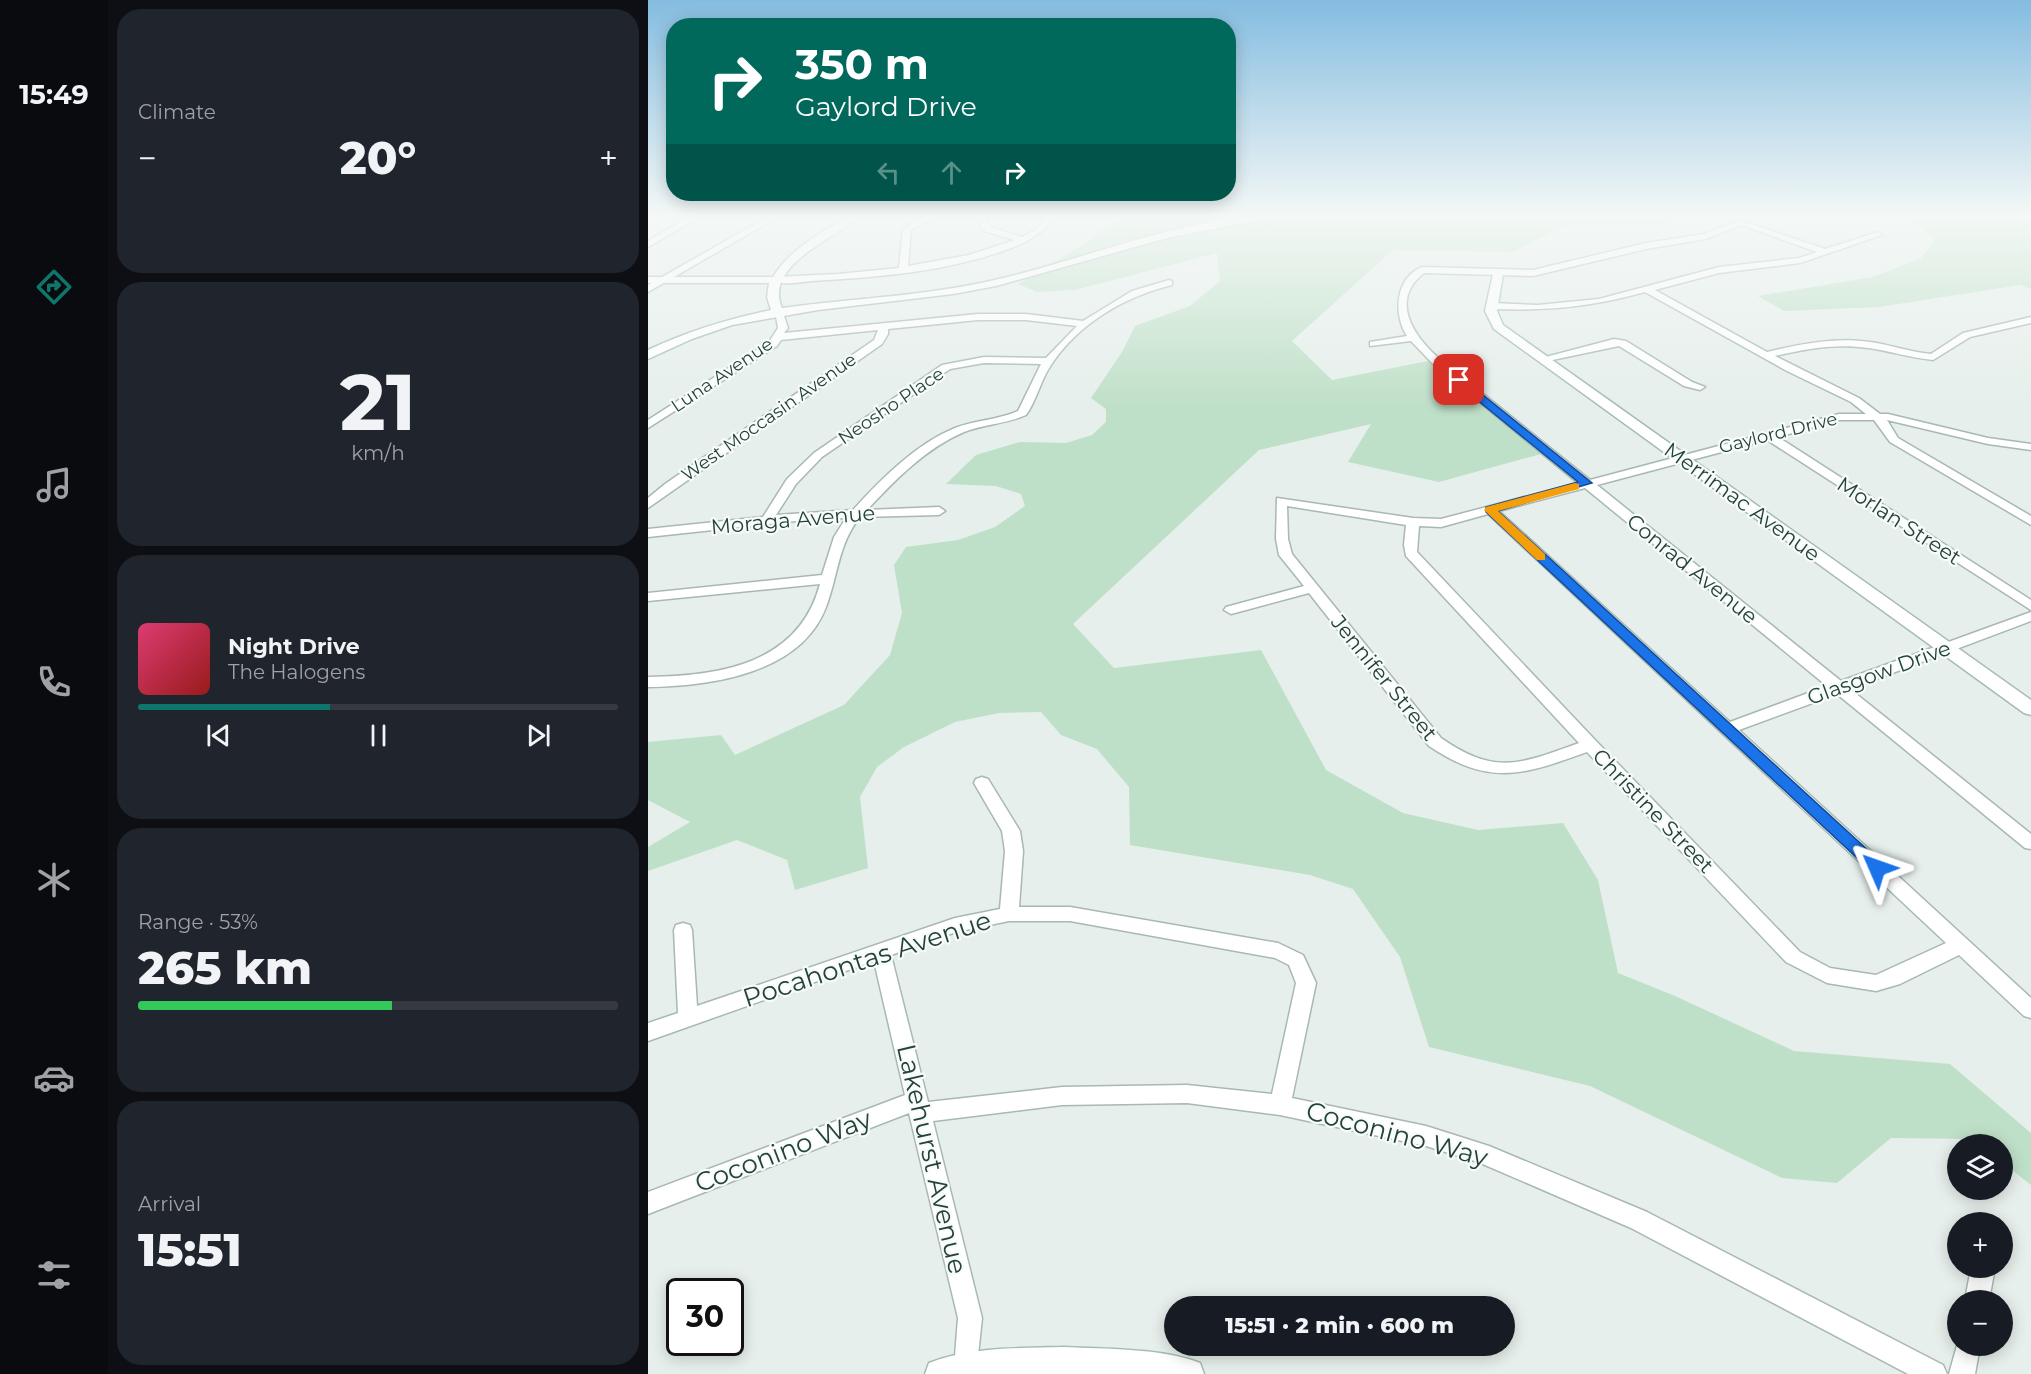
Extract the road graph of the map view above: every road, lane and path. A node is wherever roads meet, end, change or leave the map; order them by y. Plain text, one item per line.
1 (667, 278) edge
2 (833, 278) edge
3 (997, 278) edge
4 (1014, 278) edge
5 (1414, 278) edge
6 (1497, 278) edge
7 (1686, 278) edge
8 (648, 280) edge
9 (664, 280) junction
10 (776, 280) junction
11 (1169, 283) dead end
12 (648, 289) edge
13 (1646, 289) junction
14 (1492, 306) junction
15 (777, 310) junction
16 (2031, 320) edge
17 (1086, 324) junction
18 (883, 327) junction
19 (779, 337) junction
20 (1412, 339) junction
21 (1374, 344) dead end
22 (648, 346) edge
23 (648, 355) edge
24 (1765, 355) junction
25 (1543, 359) junction
26 (1048, 361) junction
27 (1700, 387) dead end
28 (1874, 415) junction
29 (648, 425) edge
30 (1768, 435) junction
31 (2031, 447) edge
32 (1681, 458) junction
33 (1586, 483) junction
34 (1281, 501) joint
35 (648, 504) edge
36 (1490, 510) junction
37 (939, 511) dead end
38 (858, 513) junction
39 (767, 520) junction
40 (2031, 521) edge
41 (1413, 522) junction
42 (648, 533) edge
43 (827, 579) junction
44 (1311, 588) junction
45 (648, 597) edge
46 (2031, 606) edge
47 (1232, 610) dead end
48 (2031, 616) edge
49 (1945, 648) junction
50 (648, 682) edge
51 (1839, 688) junction
52 (2031, 709) edge
53 (1727, 729) junction
54 (1590, 745) junction
55 (982, 783) dead end
56 (2031, 843) edge
57 (1009, 914) junction
58 (683, 930) dead end
59 (1961, 945) junction
60 (881, 951) junction
61 (2031, 1010) edge
62 (688, 1018) junction
63 (648, 1032) edge
64 (1280, 1104) junction
65 (920, 1107) junction
66 (648, 1203) edge
67 (1966, 1356) edge
68 (953, 1371) edge
69 (1189, 1374) edge
70 (1934, 1374) edge
71 (1962, 1374) edge

1 - 9 street
2 - 10 street
3 - 15 main road
4 - 15 main road
5 - 20 street, Conrad Avenue
6 - 14 main road
7 - 13 street
8 - 9 main road
9 - 10 main road
9 - 12 street
10 - 15 main road, Luna Avenue
11 - 17 street
13 - 14 street
13 - 24 street
14 - 25 main road, Merrimac Avenue
15 - 19 street, Luna Avenue
15 - 22 main road
15 - 23 main road
16 - 24 street
17 - 18 street
17 - 26 street
18 - 19 street
18 - 35 street, West Moccasin Avenue
19 - 29 street, Luna Avenue
20 - 21 street
20 - 33 street, Conrad Avenue
24 - 28 street
25 - 27 street
25 - 32 main road, Merrimac Avenue
26 - 38 street
26 - 39 street, Neosho Place
28 - 30 street, Gaylord Drive
28 - 31 street, Gaylord Drive
28 - 40 street
30 - 32 street, Gaylord Drive
30 - 46 street, Morlan Street
32 - 33 street, Gaylord Drive
32 - 49 main road, Merrimac Avenue
33 - 36 street, Gaylord Drive
33 - 51 street, Conrad Avenue
34 - 41 street, Gaylord Drive
34 - 44 street, Jennifer Street
36 - 41 street, Gaylord Drive
36 - 53 street
37 - 38 street, Moraga Avenue
38 - 39 street, Moraga Avenue
38 - 43 street
39 - 42 street, Moraga Avenue
41 - 54 street, Christine Street
43 - 45 street
43 - 50 street
44 - 47 street
44 - 54 street, Jennifer Street
48 - 49 street, Glasgow Drive
49 - 51 street, Glasgow Drive
49 - 52 main road, Merrimac Avenue
51 - 53 street, Glasgow Drive
51 - 56 street, Conrad Avenue
53 - 59 street
54 - 59 street, Christine Street
55 - 57 street
57 - 60 street, Pocahontas Avenue
57 - 64 street, Pocahontas Avenue
58 - 62 street
59 - 61 street
60 - 62 street, Pocahontas Avenue
60 - 65 street, Lakehurst Avenue
62 - 63 street, Pocahontas Avenue
64 - 65 street, Coconino Way
64 - 70 street, Coconino Way
65 - 66 street, Coconino Way
65 - 68 street, Lakehurst Avenue
67 - 71 street
68 - 69 main road

